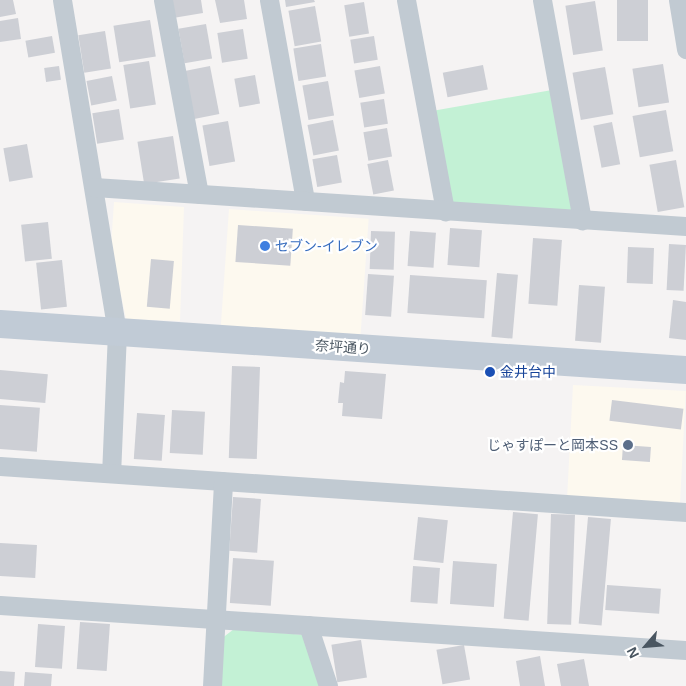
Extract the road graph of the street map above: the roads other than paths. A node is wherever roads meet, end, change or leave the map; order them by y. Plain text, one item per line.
1 (62, 0) edge
2 (163, 0) edge
3 (269, 0) edge
4 (406, 0) edge
5 (542, 0) edge
6 (678, 0) edge
7 (686, 49) edge
8 (94, 187) junction
9 (199, 194) junction
10 (305, 201) junction
11 (445, 210) junction
12 (582, 220) junction
13 (686, 226) edge
14 (0, 324) edge
15 (117, 332) junction
16 (686, 370) edge
17 (0, 466) edge
18 (111, 473) junction
19 (223, 481) junction
20 (686, 512) edge
21 (0, 605) edge
22 (214, 620) junction
23 (308, 625) junction
24 (686, 650) edge
25 (212, 686) edge
26 (328, 686) edge

1 - 8 street
2 - 9 street
3 - 10 street
4 - 11 street
5 - 12 street
6 - 7 street
8 - 9 street
8 - 15 street
9 - 10 street
10 - 11 street
11 - 12 street
12 - 13 street
14 - 15 street, 奈坪通り
15 - 16 street, 奈坪通り
15 - 18 street
17 - 18 street
18 - 19 street
19 - 20 street
19 - 22 street
21 - 22 street
22 - 23 street
22 - 25 street
23 - 24 street
23 - 26 street

